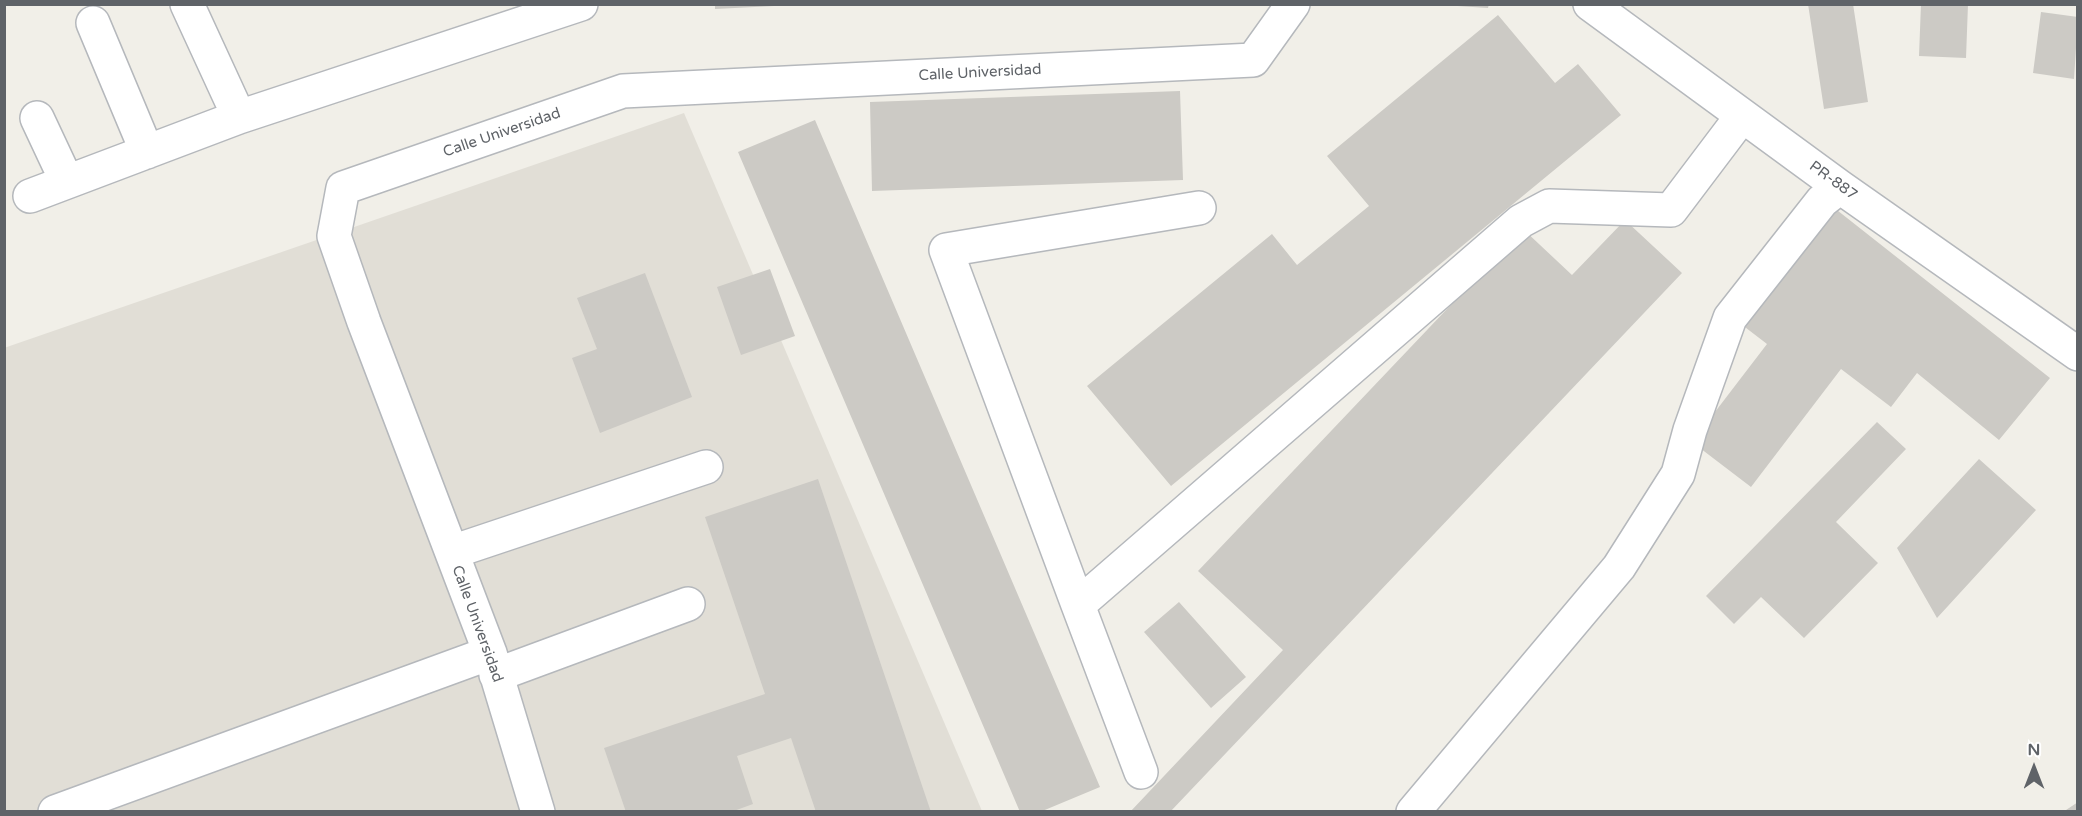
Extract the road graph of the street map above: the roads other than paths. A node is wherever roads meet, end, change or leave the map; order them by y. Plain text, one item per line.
1 (187, 4) edge
2 (581, 4) edge
3 (1293, 4) edge
4 (1590, 4) edge
5 (93, 23) dead end
6 (1742, 116) junction
7 (239, 117) junction
8 (37, 118) dead end
9 (147, 152) junction
10 (67, 182) junction
11 (1840, 187) junction
12 (30, 196) dead end
13 (1199, 208) dead end
14 (2078, 354) edge
15 (706, 467) dead end
16 (452, 552) junction
17 (688, 604) dead end
18 (1078, 605) junction
19 (493, 664) junction
20 (1141, 772) dead end
21 (56, 812) edge
22 (538, 812) edge
23 (1413, 812) edge

1 - 7 street
2 - 7 street
3 - 16 street, Calle Universidad
4 - 6 street, PR-887
5 - 9 street
6 - 11 street, PR-887
6 - 18 street
7 - 9 street
8 - 10 street
9 - 10 street
10 - 12 street
11 - 14 street, PR-887
11 - 23 street
13 - 18 street
15 - 16 street
16 - 19 street, Calle Universidad
17 - 19 street
18 - 20 street
19 - 21 street
19 - 22 street, Calle Universidad

